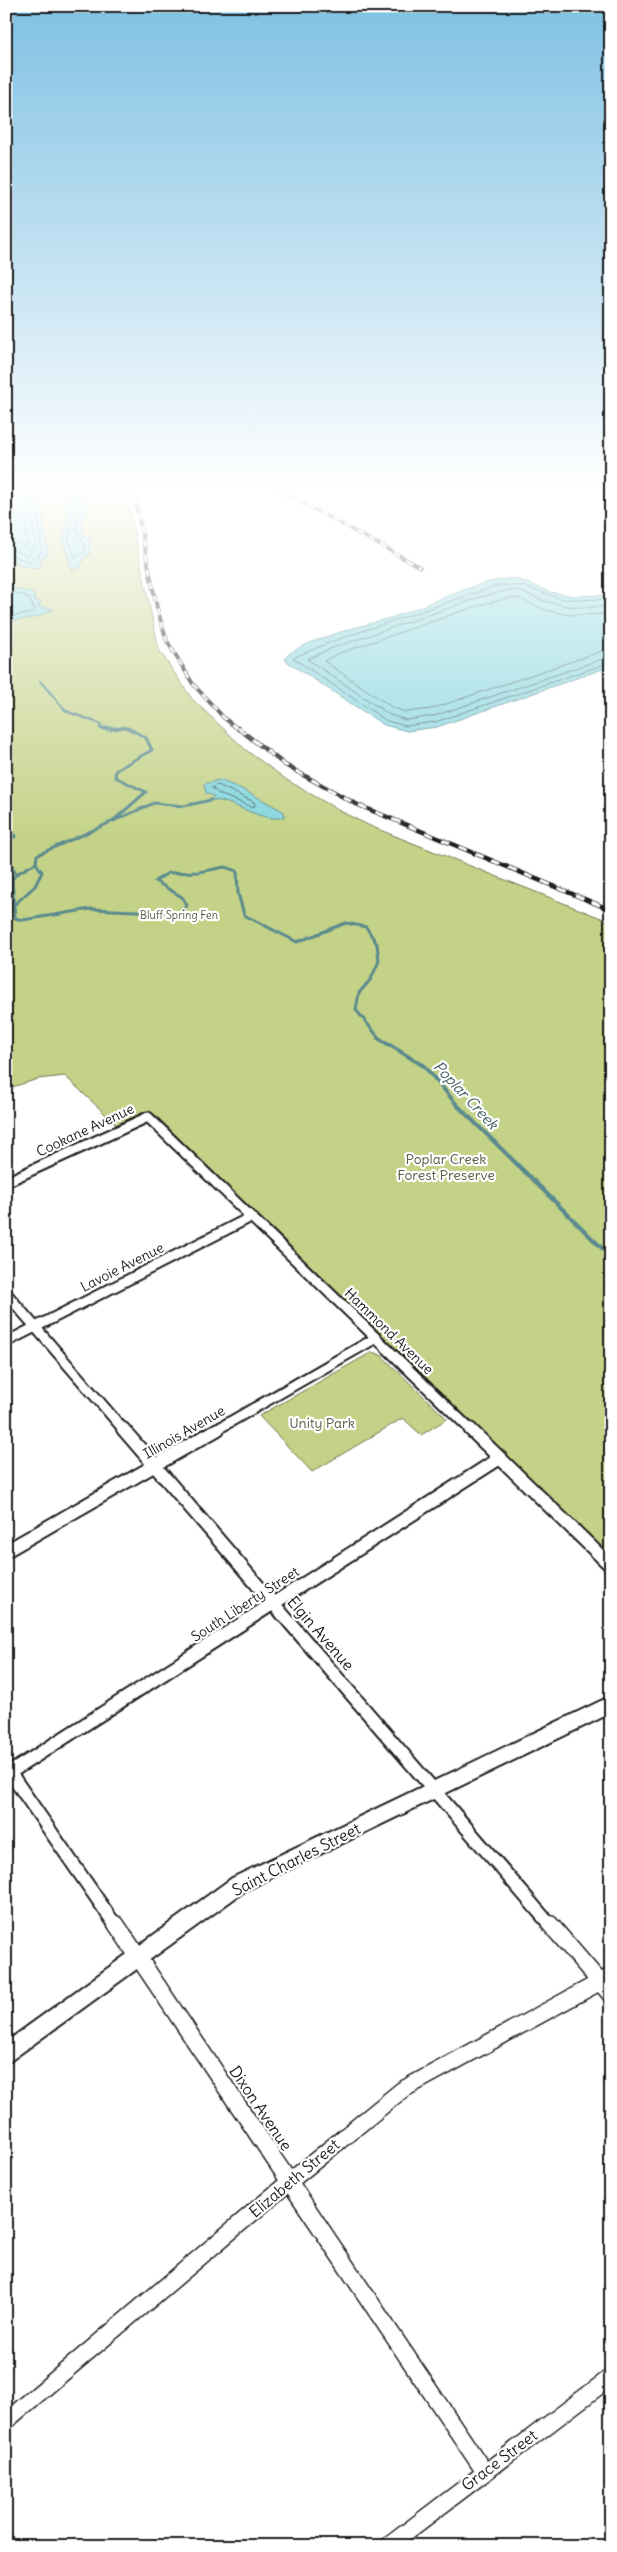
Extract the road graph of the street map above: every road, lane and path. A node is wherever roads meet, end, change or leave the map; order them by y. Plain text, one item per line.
1 (148, 1117) joint
2 (6, 1182) edge
3 (251, 1217) junction
4 (6, 1293) edge
5 (36, 1327) junction
6 (376, 1338) junction
7 (6, 1342) edge
8 (500, 1458) junction
9 (155, 1466) junction
10 (6, 1551) edge
11 (611, 1566) edge
12 (275, 1604) junction
13 (611, 1704) edge
14 (8, 1771) edge
15 (435, 1791) junction
16 (139, 1958) junction
17 (605, 1979) edge
18 (611, 1995) edge
19 (6, 2054) edge
20 (289, 2182) junction
21 (611, 2376) edge
22 (6, 2421) edge
23 (484, 2471) junction
24 (388, 2546) edge

1 - 2 street, Cookane Avenue
1 - 3 street, Hammond Avenue
3 - 5 street, Lavoie Avenue
3 - 6 street, Hammond Avenue
4 - 5 street, Elgin Avenue
5 - 7 street, Lavoie Avenue
5 - 9 street, Elgin Avenue
6 - 8 street, Hammond Avenue
6 - 9 street, Illinois Avenue
8 - 11 street, Hammond Avenue
8 - 12 street, South Liberty Street
9 - 10 street, Illinois Avenue
9 - 12 street, Elgin Avenue
12 - 14 street, South Liberty Street
12 - 15 street, Elgin Avenue
13 - 15 main road, Saint Charles Street
14 - 16 street, Dixon Avenue
15 - 16 main road, Saint Charles Street
15 - 17 street, Elgin Avenue
16 - 19 main road, Saint Charles Street
16 - 20 street, Dixon Avenue
17 - 18 street, Elgin Avenue
17 - 20 street, Elizabeth Street
20 - 22 street, Elizabeth Street
20 - 23 street, Dixon Avenue
21 - 23 street, Grace Street
23 - 24 street, Grace Street

